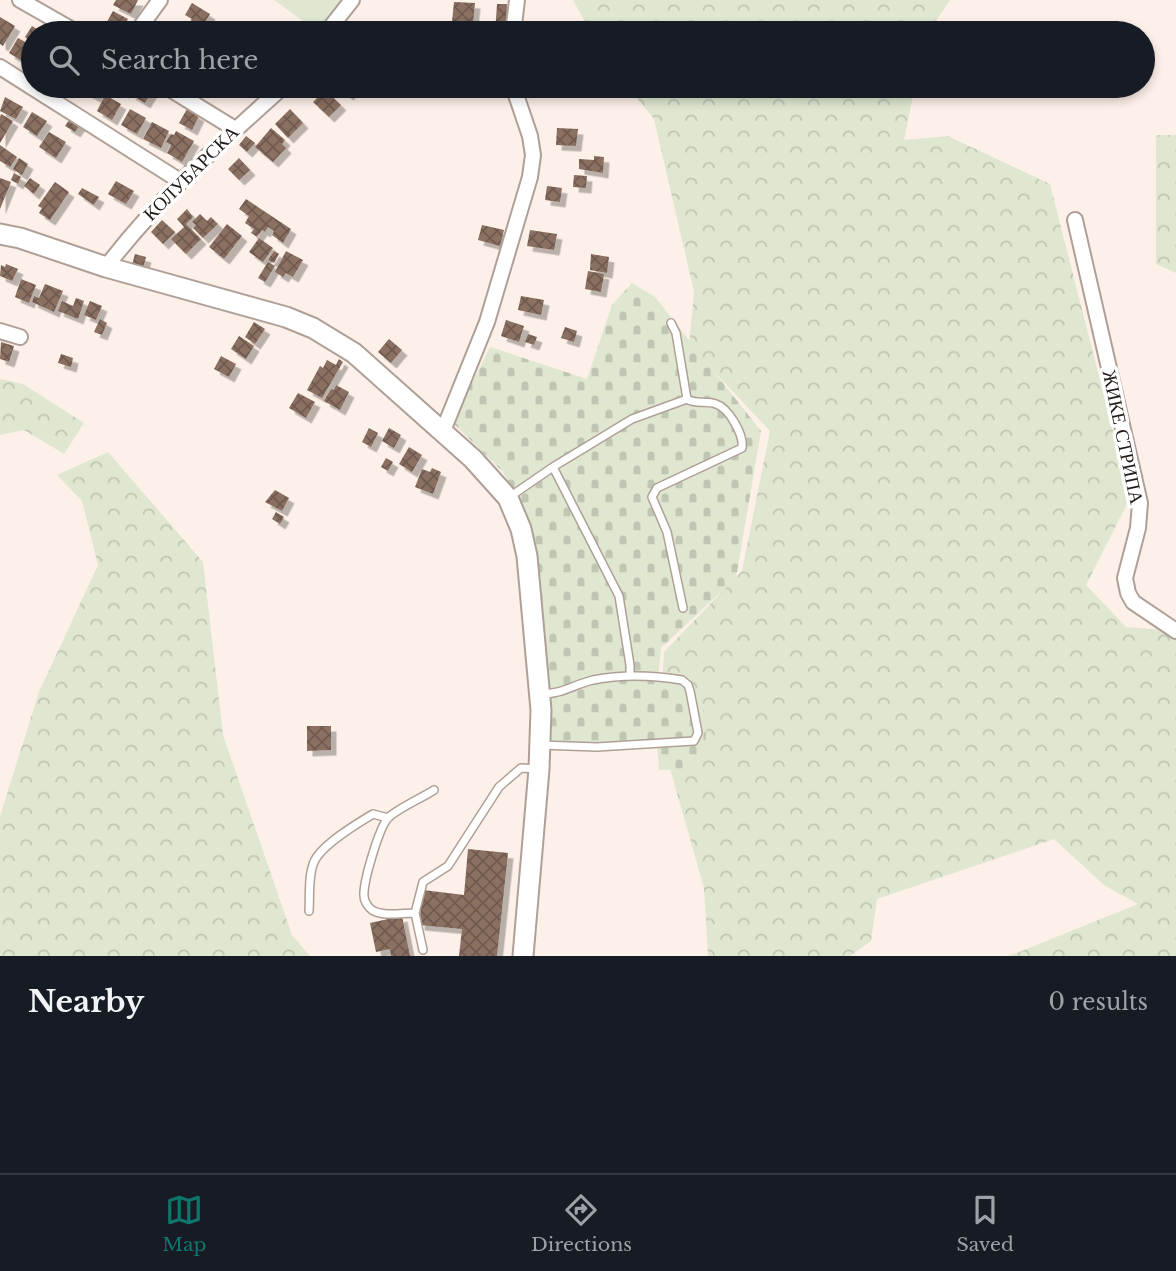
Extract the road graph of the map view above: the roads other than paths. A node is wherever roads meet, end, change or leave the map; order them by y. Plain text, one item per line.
1 (20, 0) edge
2 (160, 0) edge
3 (352, 0) edge
4 (517, 0) edge
5 (57, 21) edge
6 (145, 21) edge
7 (335, 21) edge
8 (514, 21) edge
9 (0, 67) edge
10 (21, 80) edge
11 (49, 98) edge
12 (185, 98) edge
13 (270, 98) edge
14 (517, 98) edge
15 (235, 129) junction
16 (180, 181) junction
17 (1075, 220) dead end
18 (0, 234) edge
19 (106, 267) junction
20 (671, 323) dead end
21 (0, 331) edge
22 (20, 337) dead end
23 (687, 399) junction
24 (443, 431) junction
25 (553, 467) junction
26 (508, 498) junction
27 (683, 608) dead end
28 (1176, 631) edge
29 (630, 675) junction
30 (539, 694) junction
31 (540, 745) junction
32 (539, 769) junction
33 (435, 790) dead end
34 (388, 818) junction
35 (309, 911) dead end
36 (415, 913) junction
37 (424, 950) dead end
38 (523, 956) edge

1 - 5 street
2 - 6 street
3 - 7 street
4 - 8 street
9 - 10 street
11 - 16 street
12 - 15 street
13 - 15 street, КОЛУБАРСКА
14 - 24 street
15 - 16 street, КОЛУБАРСКА
16 - 19 street, КОЛУБАРСКА
17 - 28 street, ЖИКЕ СТРИПА
18 - 19 main road
19 - 24 main road
20 - 23 lane
21 - 22 street
23 - 25 lane
23 - 27 lane
24 - 26 main road
25 - 26 lane
25 - 29 lane
26 - 30 main road
29 - 30 lane
29 - 31 lane
30 - 31 main road
31 - 32 main road
32 - 36 lane
32 - 38 main road
33 - 34 lane
34 - 35 lane
34 - 36 lane
36 - 37 lane

